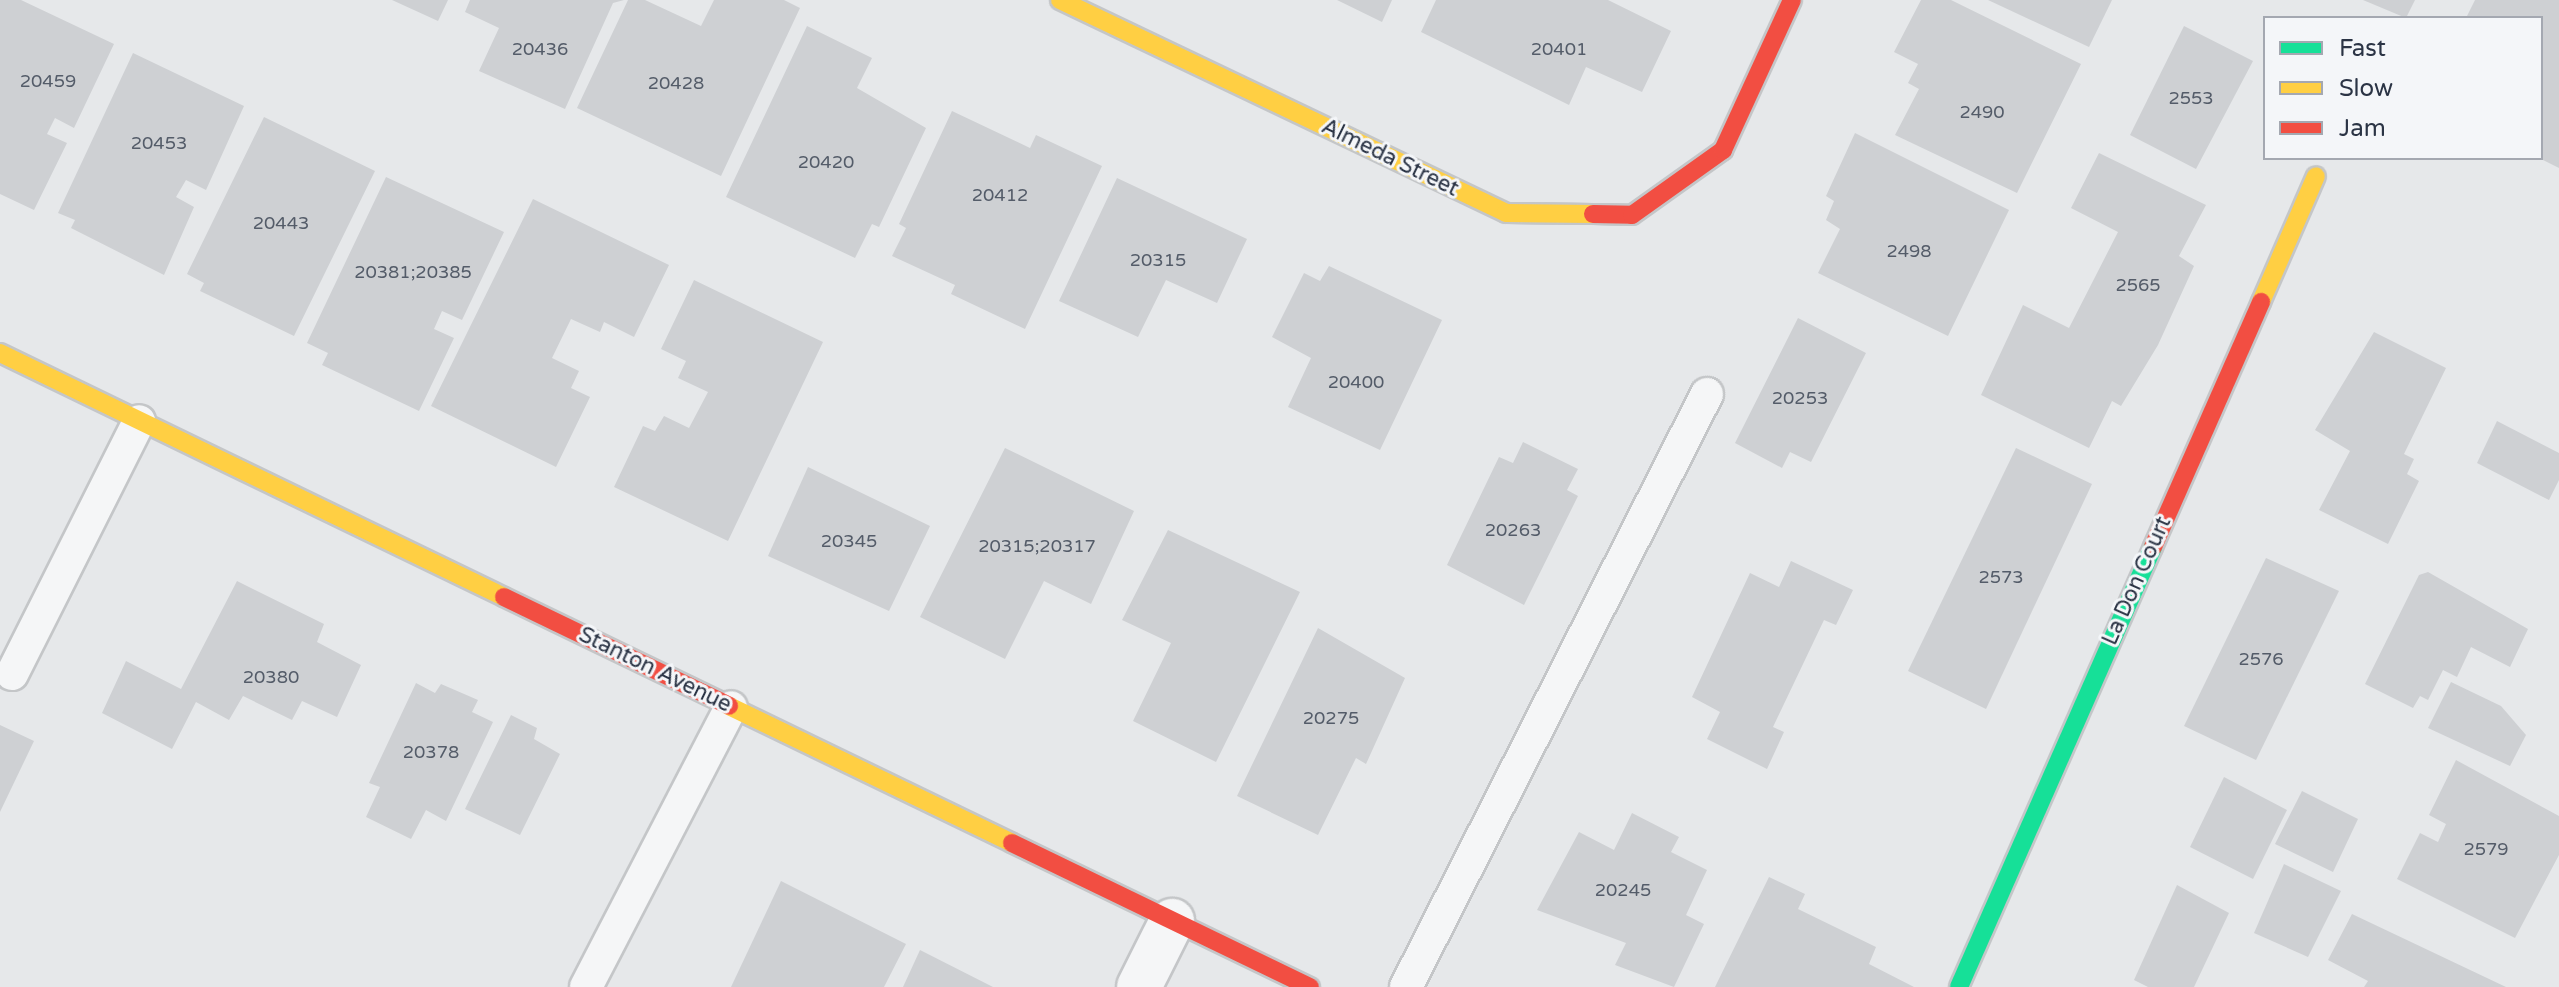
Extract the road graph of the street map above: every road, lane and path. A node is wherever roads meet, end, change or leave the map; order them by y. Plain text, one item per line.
1 (1060, 0) edge
2 (1792, 0) edge
3 (2316, 176) dead end
4 (0, 353) edge
5 (1707, 394) dead end
6 (139, 421) junction
7 (12, 674) dead end
8 (731, 707) junction
9 (1172, 921) junction
10 (586, 987) edge
11 (1139, 987) edge
12 (1310, 987) edge
13 (1406, 987) edge
14 (1959, 987) edge

1 - 2 street, Almeda Street
3 - 14 street, La Don Court
4 - 6 street, Stanton Avenue
5 - 13 lane
6 - 7 lane
6 - 8 street, Stanton Avenue
8 - 9 street, Stanton Avenue
8 - 10 lane
9 - 11 street
9 - 12 street, Stanton Avenue

